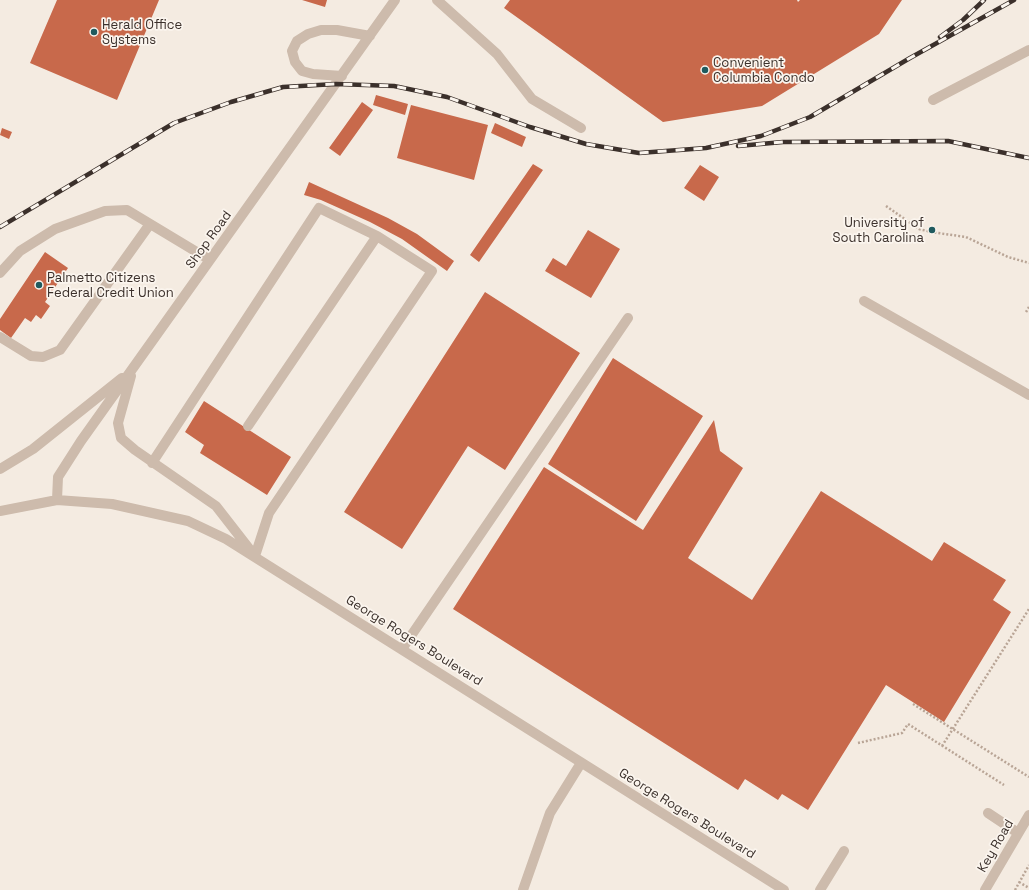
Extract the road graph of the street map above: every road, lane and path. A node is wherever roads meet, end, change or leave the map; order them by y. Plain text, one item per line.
1 (395, 0) edge
2 (437, 0) edge
3 (370, 36) junction
4 (1029, 50) edge
5 (342, 76) junction
6 (933, 100) dead end
7 (581, 128) dead end
8 (886, 206) dead end
9 (150, 224) junction
10 (377, 236) junction
11 (210, 260) junction
12 (1029, 263) edge
13 (0, 273) edge
14 (864, 301) dead end
15 (1029, 307) edge
16 (1026, 312) dead end
17 (628, 318) dead end
18 (0, 336) edge
19 (132, 369) junction
20 (1029, 396) edge
21 (248, 426) dead end
22 (152, 463) junction
23 (0, 469) edge
24 (57, 500) junction
25 (0, 511) edge
26 (255, 556) junction
27 (1029, 609) edge
28 (402, 649) junction
29 (913, 704) dead end
30 (952, 729) junction
31 (858, 743) dead end
32 (942, 746) junction
33 (582, 763) junction
34 (1029, 777) edge
35 (1004, 785) dead end
36 (988, 813) dead end
37 (1029, 815) edge
38 (1018, 833) junction
39 (844, 851) dead end
40 (1029, 864) edge
41 (1019, 882) junction
42 (1029, 888) edge
43 (523, 890) edge
44 (784, 890) edge
45 (820, 890) edge
46 (985, 890) edge
47 (1015, 890) edge

1 - 3 street, Shop Road
2 - 7 street
3 - 5 street, Shop Road
3 - 5 street
4 - 6 street
5 - 11 street, Shop Road
8 - 12 path
9 - 11 street
9 - 13 street
9 - 18 street
10 - 21 street
10 - 22 street
10 - 26 street
11 - 19 street, Shop Road
14 - 20 street
15 - 16 path
17 - 28 street
19 - 22 street
19 - 23 street
19 - 24 street, Shop Road
22 - 26 street
24 - 25 street, George Rogers Boulevard
24 - 26 street, George Rogers Boulevard
26 - 28 street, George Rogers Boulevard
27 - 30 path
28 - 33 street, George Rogers Boulevard
29 - 30 path
30 - 32 path
30 - 34 path
31 - 32 path
32 - 35 path
33 - 43 street
33 - 44 street, George Rogers Boulevard
36 - 38 street
37 - 38 street, Key Road
38 - 46 street, Key Road
39 - 45 street
40 - 41 path
41 - 42 path
41 - 47 path

